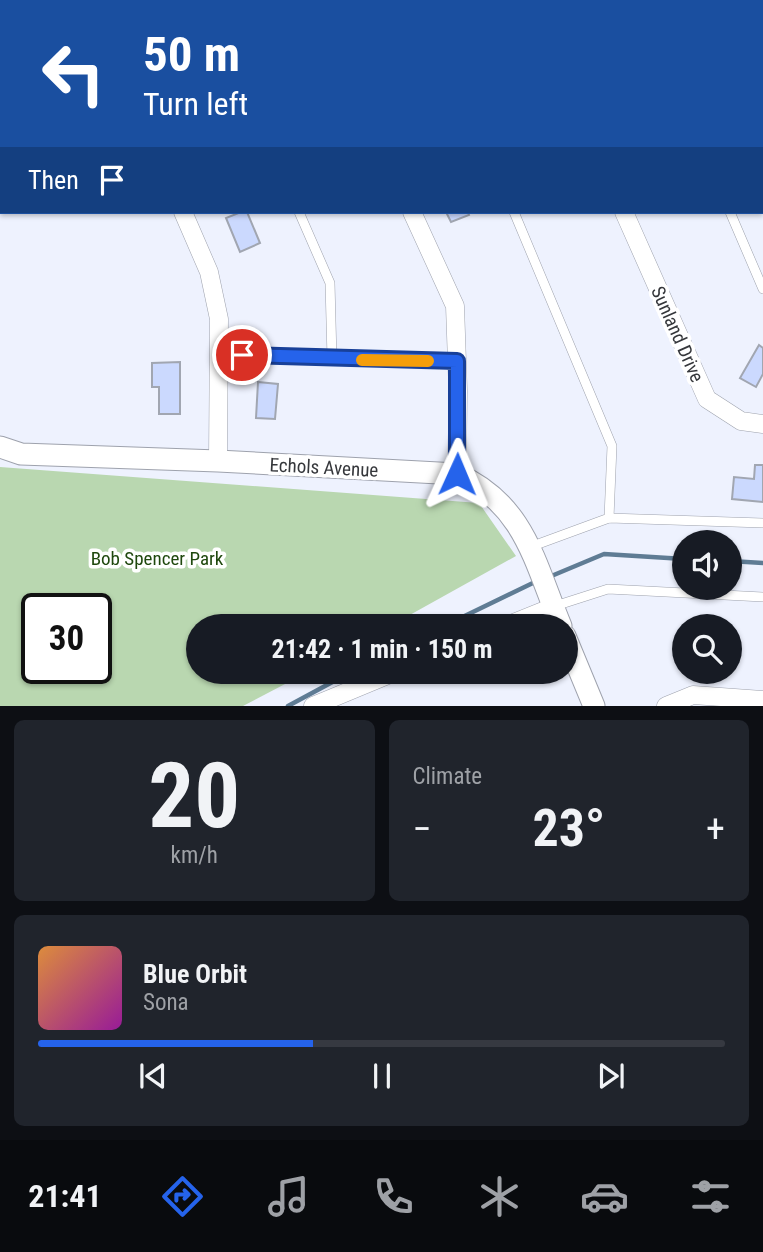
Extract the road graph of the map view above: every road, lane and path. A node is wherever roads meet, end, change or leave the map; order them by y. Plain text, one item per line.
1 (184, 214) edge
2 (300, 214) edge
3 (413, 214) edge
4 (515, 214) edge
5 (625, 214) edge
6 (731, 214) edge
7 (763, 289) edge
8 (219, 354) junction
9 (332, 359) junction
10 (457, 361) junction
11 (763, 424) edge
12 (0, 447) edge
13 (218, 461) junction
14 (457, 474) junction
15 (610, 519) junction
16 (763, 523) edge
17 (531, 550) junction
18 (763, 597) edge
19 (556, 614) edge
20 (562, 614) edge
21 (578, 667) edge
22 (366, 684) edge
23 (763, 700) edge
24 (313, 706) edge
25 (594, 706) edge
26 (666, 706) edge

1 - 8 street
2 - 9 lane
3 - 10 street
4 - 15 lane
5 - 11 street, Sunland Drive
6 - 7 lane
8 - 9 lane
8 - 13 street
9 - 10 lane
10 - 14 street
12 - 13 street, Echols Avenue
13 - 14 street, Echols Avenue
14 - 17 street, Echols Avenue
15 - 16 lane
15 - 17 lane
17 - 19 street, Echols Avenue
18 - 20 lane
21 - 25 street
22 - 24 street
23 - 26 street

